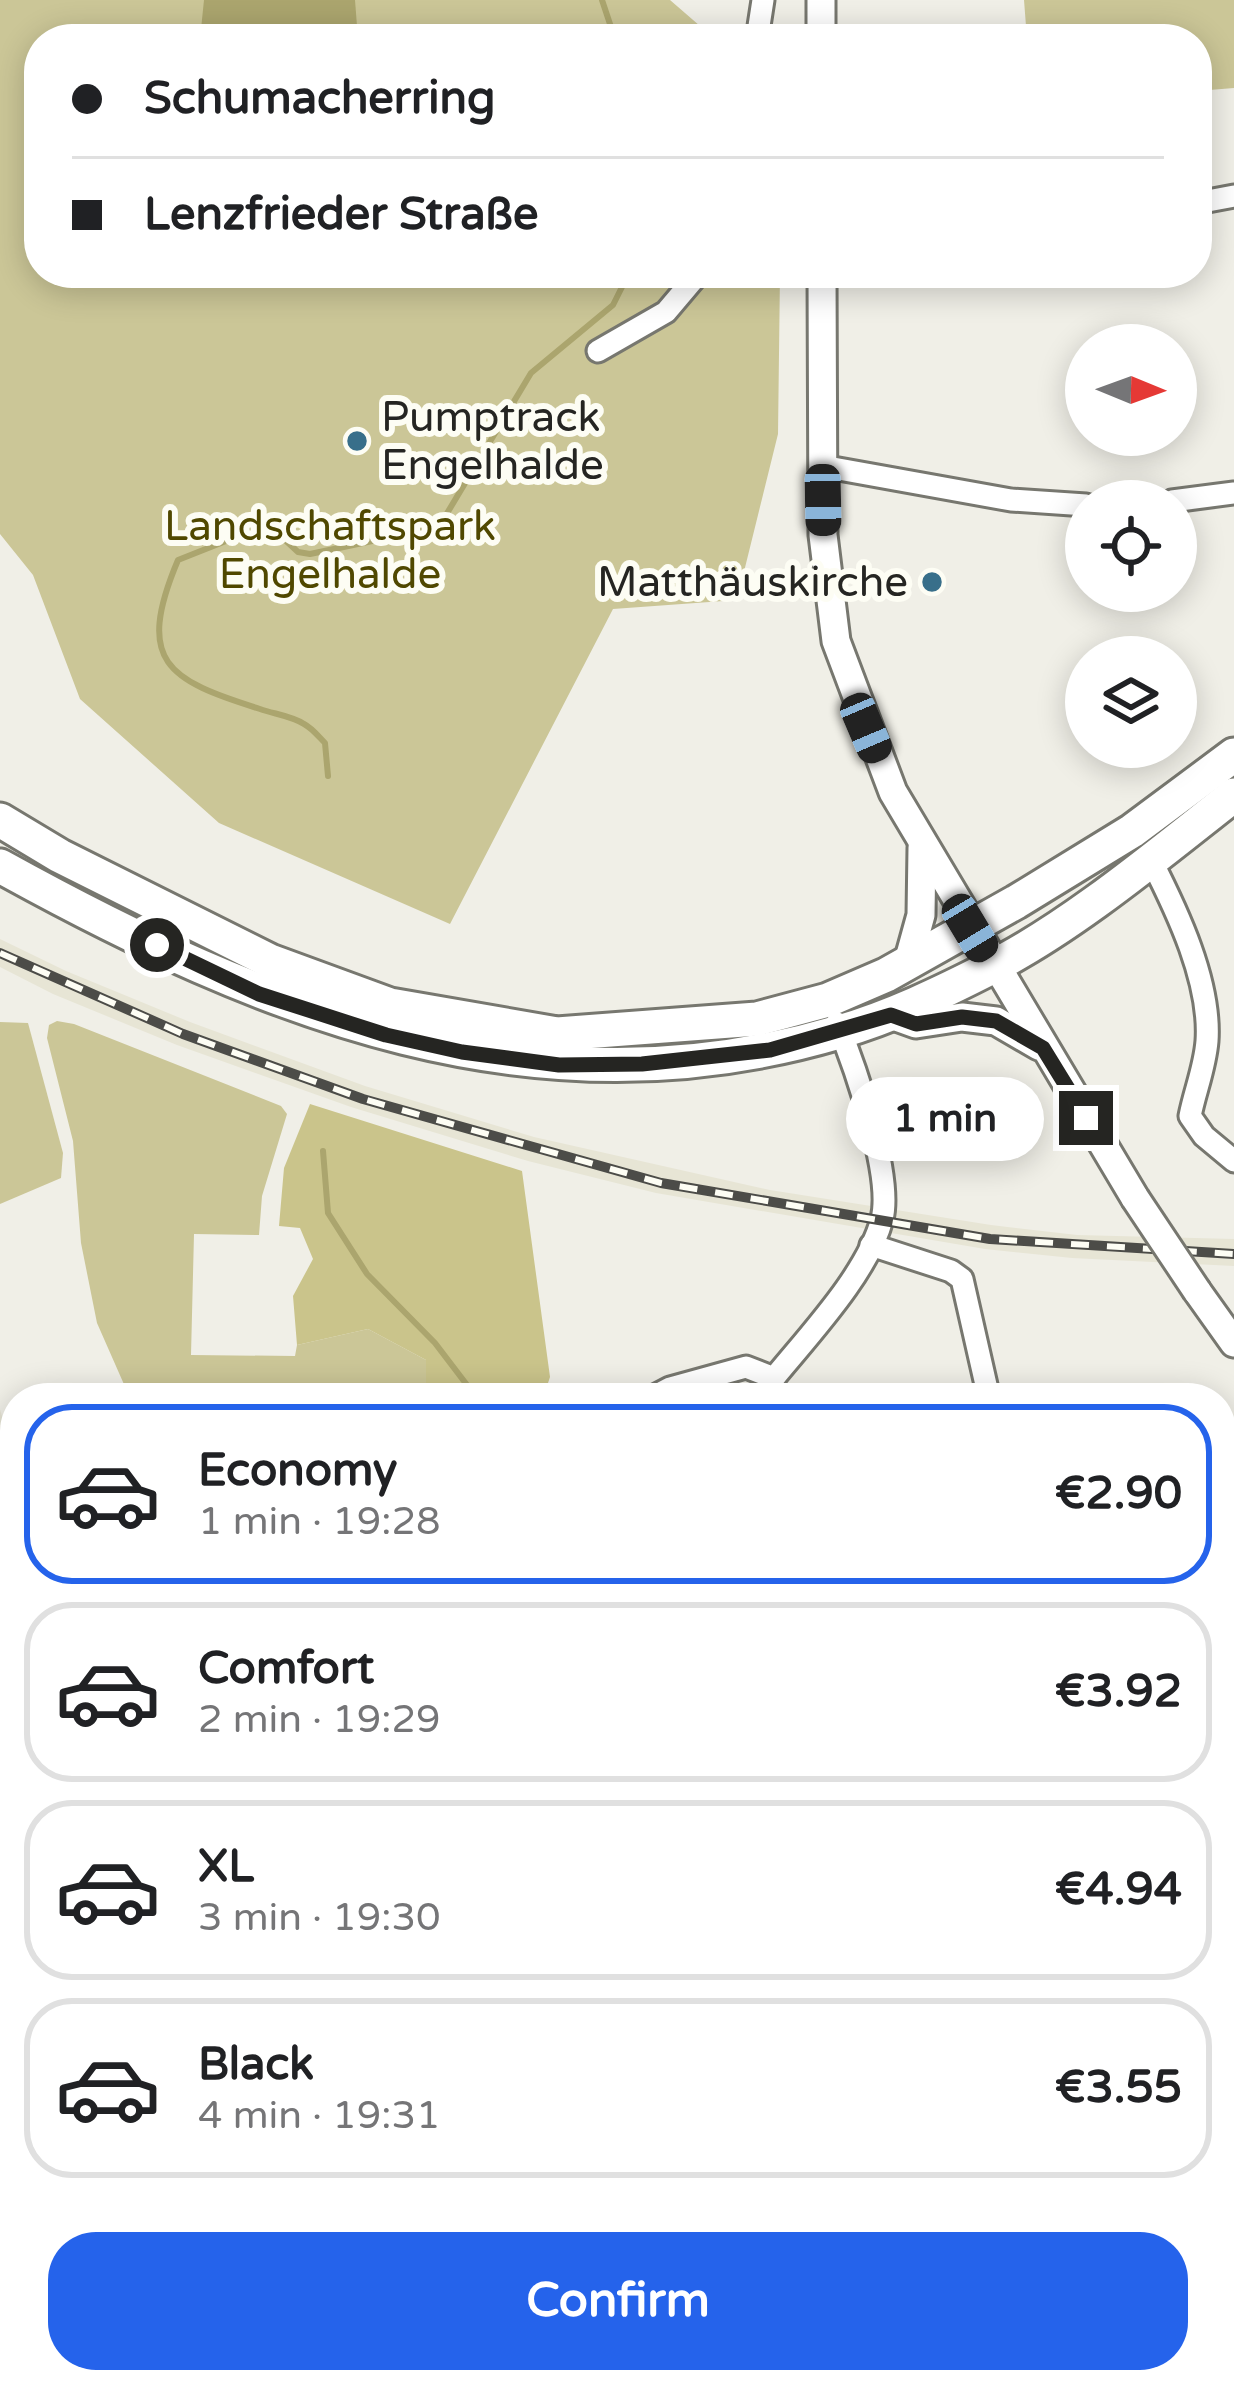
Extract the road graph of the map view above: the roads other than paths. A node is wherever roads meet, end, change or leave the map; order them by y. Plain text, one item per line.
1 (686, 288) edge
2 (822, 288) edge
3 (598, 351) dead end
4 (822, 466) junction
5 (1234, 493) edge
6 (1197, 498) edge
7 (1065, 504) edge
8 (1234, 755) edge
9 (1234, 795) edge
10 (0, 820) edge
11 (922, 844) junction
12 (1150, 860) junction
13 (0, 866) edge
14 (970, 928) junction
15 (908, 962) junction
16 (993, 967) junction
17 (828, 1000) junction
18 (891, 1015) junction
19 (841, 1032) junction
20 (1043, 1048) junction
21 (1234, 1161) edge
22 (871, 1245) junction
23 (1234, 1343) edge
24 (686, 1383) edge
25 (767, 1383) edge
26 (778, 1383) edge
27 (986, 1383) edge

1 - 3 street
2 - 4 street
4 - 7 street
4 - 11 street
5 - 6 street
8 - 14 main road
9 - 12 main road
10 - 17 main road
11 - 14 street
11 - 15 street
12 - 16 main road
12 - 21 street
13 - 19 main road
14 - 15 main road
14 - 16 street
15 - 17 main road
16 - 18 main road
16 - 20 street
17 - 19 street
18 - 19 main road
18 - 20 street
19 - 22 street
20 - 23 street, bridge
22 - 26 street
22 - 27 street
24 - 25 street

